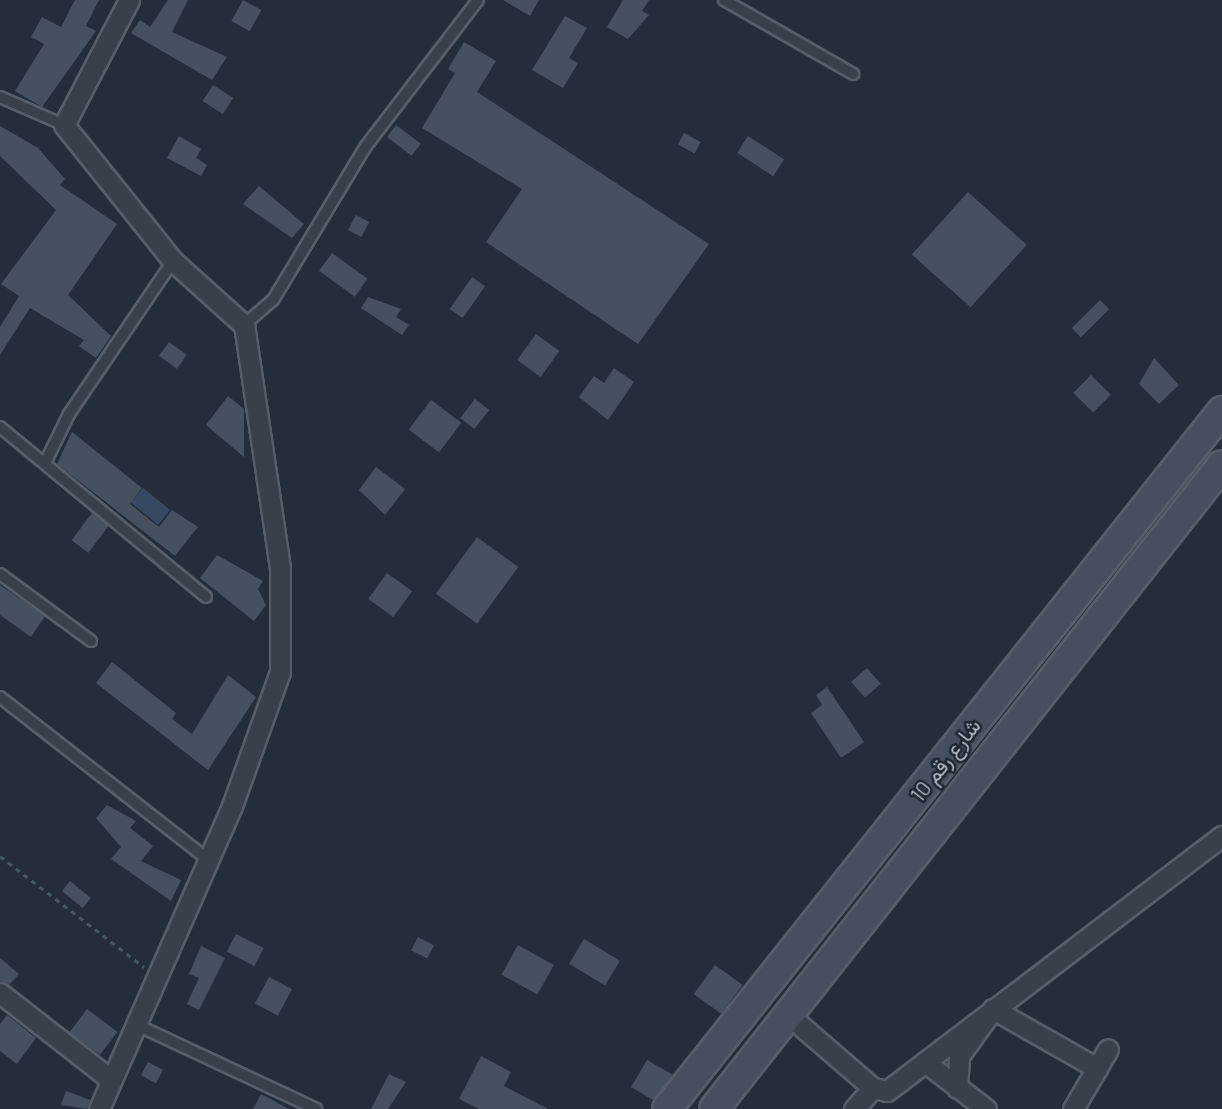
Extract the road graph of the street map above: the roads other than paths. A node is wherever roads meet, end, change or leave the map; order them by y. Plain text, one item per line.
1 (129, 0) edge
2 (478, 0) edge
3 (724, 0) edge
4 (853, 74) dead end
5 (0, 97) edge
6 (64, 125) junction
7 (173, 261) junction
8 (244, 326) junction
9 (1222, 411) edge
10 (0, 427) edge
11 (46, 461) junction
12 (1222, 465) edge
13 (0, 573) edge
14 (206, 597) dead end
15 (91, 641) dead end
16 (0, 697) edge
17 (1222, 836) edge
18 (206, 858) junction
19 (0, 993) edge
20 (993, 1009) junction
21 (786, 1013) junction
22 (137, 1025) junction
23 (1108, 1049) dead end
24 (925, 1062) junction
25 (1097, 1068) junction
26 (110, 1079) junction
27 (873, 1088) junction
28 (957, 1088) junction
29 (99, 1109) edge
30 (316, 1109) edge
31 (667, 1109) edge
32 (713, 1109) edge
33 (854, 1109) edge
34 (986, 1109) edge
35 (1073, 1109) edge

1 - 6 street
2 - 8 lane
3 - 4 lane
5 - 6 lane
6 - 7 street
7 - 8 street
7 - 11 lane
8 - 18 street
9 - 31 main road, شارع رقم 10
10 - 11 lane
11 - 14 lane
12 - 21 main road, شارع رقم 10
13 - 15 lane
16 - 18 lane
17 - 20 street
18 - 22 street
19 - 26 street
20 - 24 street
20 - 25 street
20 - 28 street
21 - 27 street
21 - 32 main road, شارع رقم 10
22 - 26 street
22 - 30 lane
23 - 25 street
24 - 27 street
24 - 28 street
25 - 35 street
26 - 29 street
27 - 33 street
28 - 34 street

